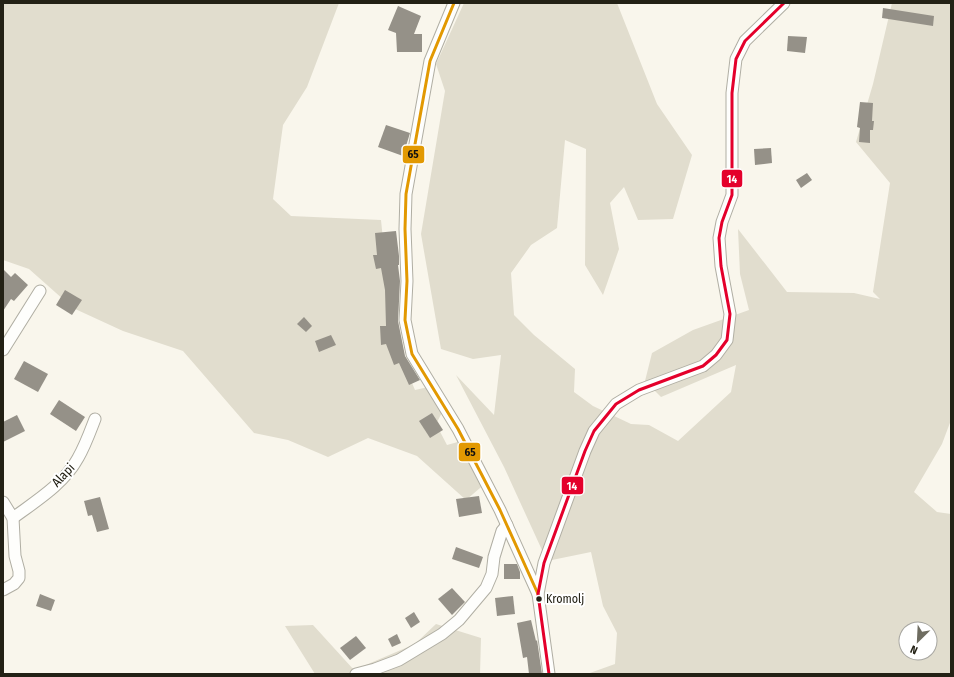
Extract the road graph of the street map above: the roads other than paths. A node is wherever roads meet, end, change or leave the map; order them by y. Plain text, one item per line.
1 (454, 3) edge
2 (784, 3) edge
3 (40, 290) dead end
4 (3, 350) edge
5 (95, 419) dead end
6 (3, 502) edge
7 (13, 518) junction
8 (507, 525) junction
9 (3, 590) edge
10 (538, 594) junction
11 (356, 674) edge
12 (549, 674) edge

1 - 8 street
2 - 10 street
3 - 4 street
5 - 7 street, Alapi
6 - 7 street
7 - 9 street
8 - 10 street
8 - 11 street
10 - 12 street

